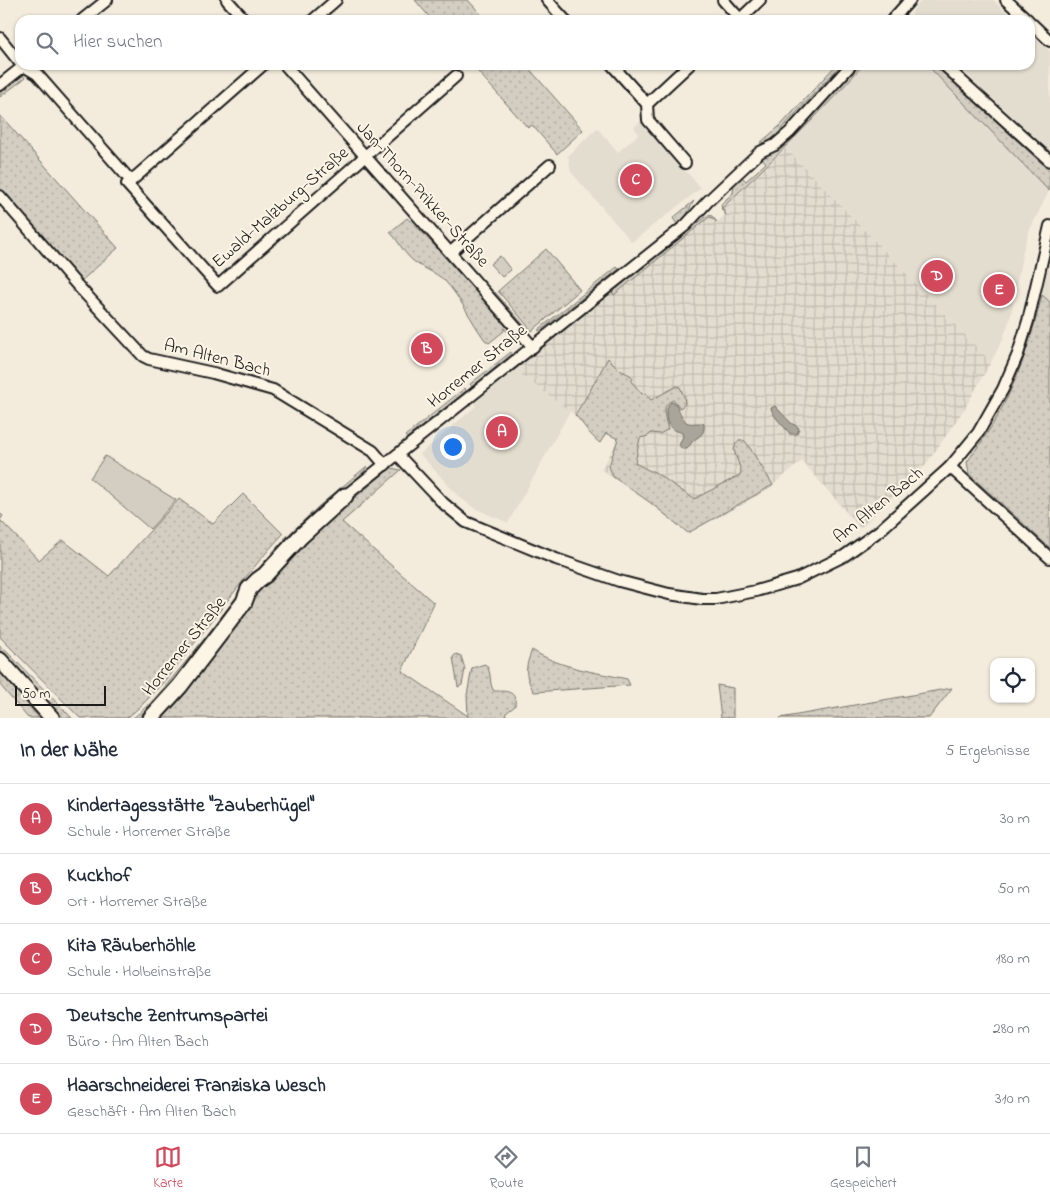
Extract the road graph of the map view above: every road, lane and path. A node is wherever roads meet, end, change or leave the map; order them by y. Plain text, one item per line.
1 (106, 0) edge
2 (227, 0) edge
3 (336, 0) edge
4 (548, 0) edge
5 (723, 0) edge
6 (760, 0) edge
7 (910, 0) edge
8 (1006, 0) edge
9 (88, 15) edge
10 (240, 15) edge
11 (319, 15) edge
12 (561, 15) edge
13 (736, 15) edge
14 (743, 15) edge
15 (897, 15) edge
16 (1022, 15) edge
17 (1035, 27) edge
18 (0, 38) edge
19 (1050, 41) edge
20 (15, 56) edge
21 (16, 70) edge
22 (30, 70) edge
23 (257, 70) edge
24 (289, 70) edge
25 (616, 70) edge
26 (684, 70) edge
27 (847, 70) edge
28 (950, 70) edge
29 (456, 76) dead end
30 (0, 85) edge
31 (647, 104) junction
32 (365, 156) junction
33 (1050, 161) edge
34 (685, 163) dead end
35 (550, 165) dead end
36 (131, 181) junction
37 (0, 196) edge
38 (1050, 226) edge
39 (451, 252) junction
40 (533, 347) junction
41 (398, 454) junction
42 (385, 464) junction
43 (950, 467) junction
44 (345, 496) joint
45 (1050, 558) edge
46 (0, 660) edge
47 (52, 718) edge
48 (151, 718) edge

1 - 9 street
2 - 10 street
3 - 11 street
4 - 12 street
5 - 13 street
6 - 14 street
7 - 15 street
8 - 16 street
17 - 19 street
18 - 20 street, Ewald-Malzburg-Straße
21 - 30 street
22 - 36 street, Ewald-Malzburg-Straße
23 - 36 street
24 - 32 street, Jan-Thorn-Prikker-Straße
25 - 31 street
26 - 31 street
27 - 40 street, Horremer Straße
28 - 33 street
29 - 32 street, Ewald-Malzburg-Straße
31 - 34 street
32 - 36 street, Ewald-Malzburg-Straße
32 - 39 street, Jan-Thorn-Prikker-Straße
35 - 39 street
37 - 42 street, Am Alten Bach
38 - 43 street, Am Alten Bach
39 - 40 street, Jan-Thorn-Prikker-Straße
40 - 41 street, Horremer Straße
41 - 42 street, Horremer Straße
41 - 43 street, Am Alten Bach
42 - 44 street, Horremer Straße
43 - 45 street
44 - 48 main road, Horremer Straße
46 - 47 street

